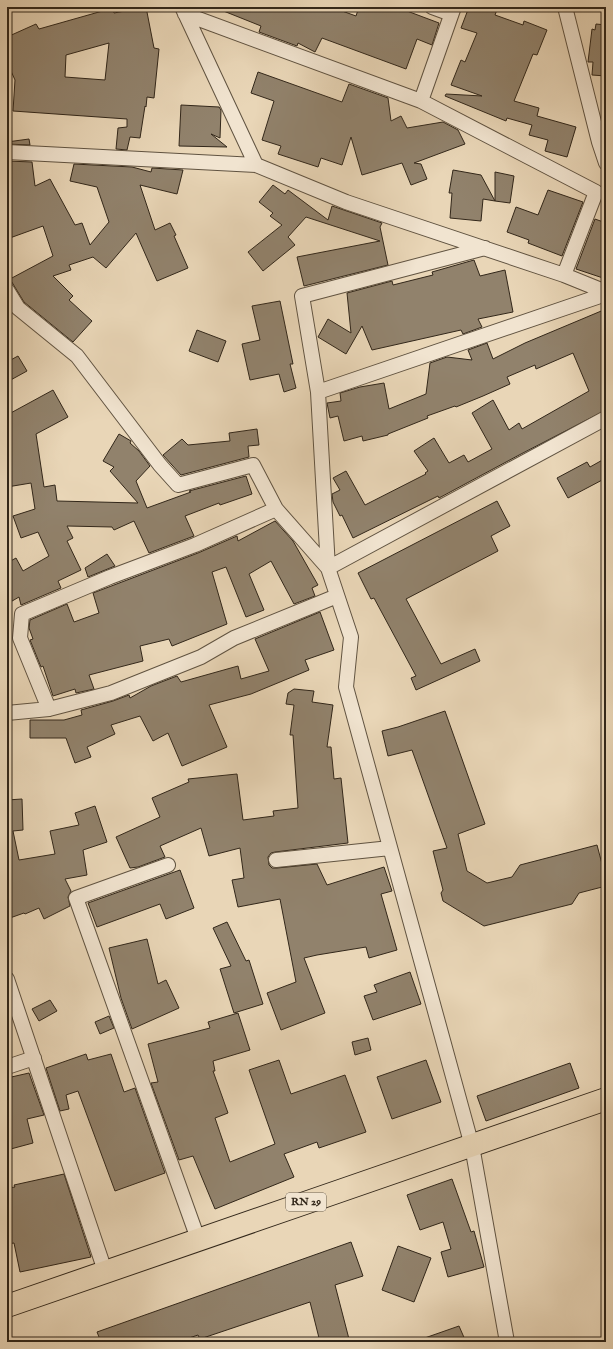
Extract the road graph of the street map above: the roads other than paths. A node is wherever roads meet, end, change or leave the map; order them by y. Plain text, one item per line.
1 (432, 7) edge
2 (564, 7) edge
3 (453, 10) edge
4 (184, 11) edge
5 (421, 101) junction
6 (7, 152) edge
7 (606, 163) edge
8 (256, 165) junction
9 (485, 248) junction
10 (564, 275) junction
11 (7, 290) edge
12 (606, 293) edge
13 (318, 392) junction
14 (606, 418) edge
15 (276, 509) junction
16 (328, 568) junction
17 (337, 596) junction
18 (49, 709) junction
19 (7, 713) edge
20 (390, 848) junction
21 (276, 860) dead end
22 (168, 865) dead end
23 (7, 980) edge
24 (34, 1058) junction
25 (7, 1067) edge
26 (606, 1100) edge
27 (472, 1146) junction
28 (198, 1239) junction
29 (106, 1271) junction
30 (7, 1306) edge
31 (507, 1342) edge

1 - 3 street
2 - 7 street
3 - 5 street
4 - 5 street
4 - 8 street
5 - 10 street
6 - 8 street
8 - 9 street
9 - 10 street
9 - 13 street
10 - 12 street
11 - 15 street
12 - 13 street
13 - 16 street
14 - 16 street
15 - 16 street
15 - 18 street
16 - 17 street
17 - 18 street
17 - 20 street
18 - 19 street
20 - 21 street
20 - 27 street
22 - 28 street
23 - 24 street
24 - 25 street
24 - 29 street
26 - 27 main road, RN 29
27 - 28 main road, RN 29
27 - 31 street
28 - 29 main road, RN 29
29 - 30 main road, RN 29

